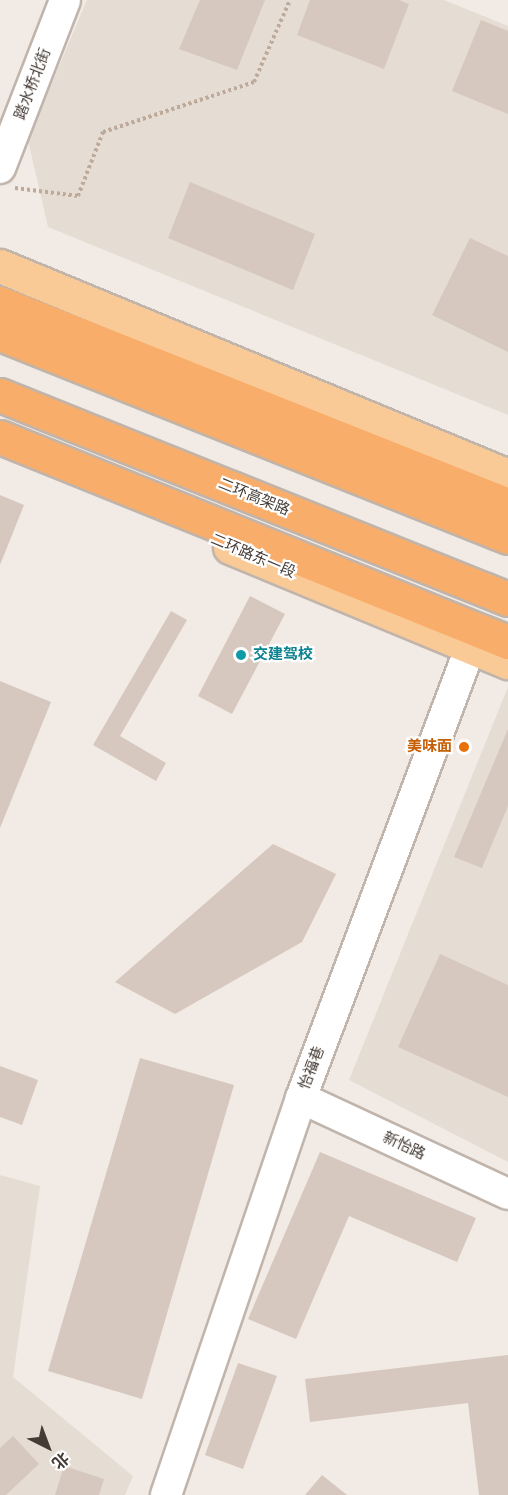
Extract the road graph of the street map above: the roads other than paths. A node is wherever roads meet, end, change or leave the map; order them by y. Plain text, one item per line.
1 (65, 0) edge
2 (6, 178) edge
3 (0, 266) edge
4 (0, 303) edge
5 (0, 334) edge
6 (0, 395) edge
7 (0, 437) edge
8 (0, 447) edge
9 (508, 476) edge
10 (508, 506) edge
11 (508, 537) edge
12 (508, 599) edge
13 (508, 642) edge
14 (471, 646) junction
15 (508, 662) edge
16 (301, 1098) junction
17 (508, 1194) edge
18 (166, 1495) edge

1 - 2 street, 踏水桥北街
3 - 9 main road
4 - 10 highway
5 - 11 highway
6 - 12 highway, 二环高架路
7 - 13 highway
8 - 14 main road, 二环路东一段
14 - 15 main road, 二环路东一段
14 - 16 street, 怡福巷
16 - 17 street, 新怡路
16 - 18 street, 怡福巷

